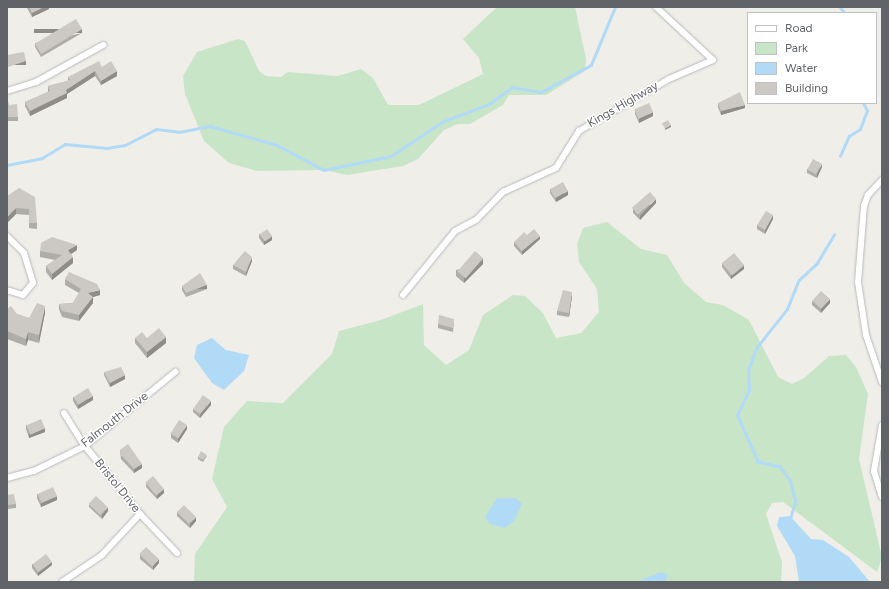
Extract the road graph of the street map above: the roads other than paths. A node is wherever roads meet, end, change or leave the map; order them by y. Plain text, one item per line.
1 (656, 7) edge
2 (103, 45) dead end
3 (7, 92) edge
4 (882, 180) edge
5 (7, 236) edge
6 (7, 290) edge
7 (403, 295) dead end
8 (175, 372) dead end
9 (882, 382) edge
10 (64, 413) dead end
11 (882, 425) edge
12 (84, 446) junction
13 (7, 478) edge
14 (882, 496) edge
15 (140, 514) junction
16 (177, 553) dead end
17 (62, 582) edge

1 - 7 street, Kings Highway
2 - 3 street
4 - 9 street
5 - 6 street
8 - 12 street, Falmouth Drive
10 - 12 street, Bristol Drive
11 - 14 street
12 - 13 street, Falmouth Drive
12 - 15 street, Bristol Drive
15 - 16 street, Bristol Drive
15 - 17 street

